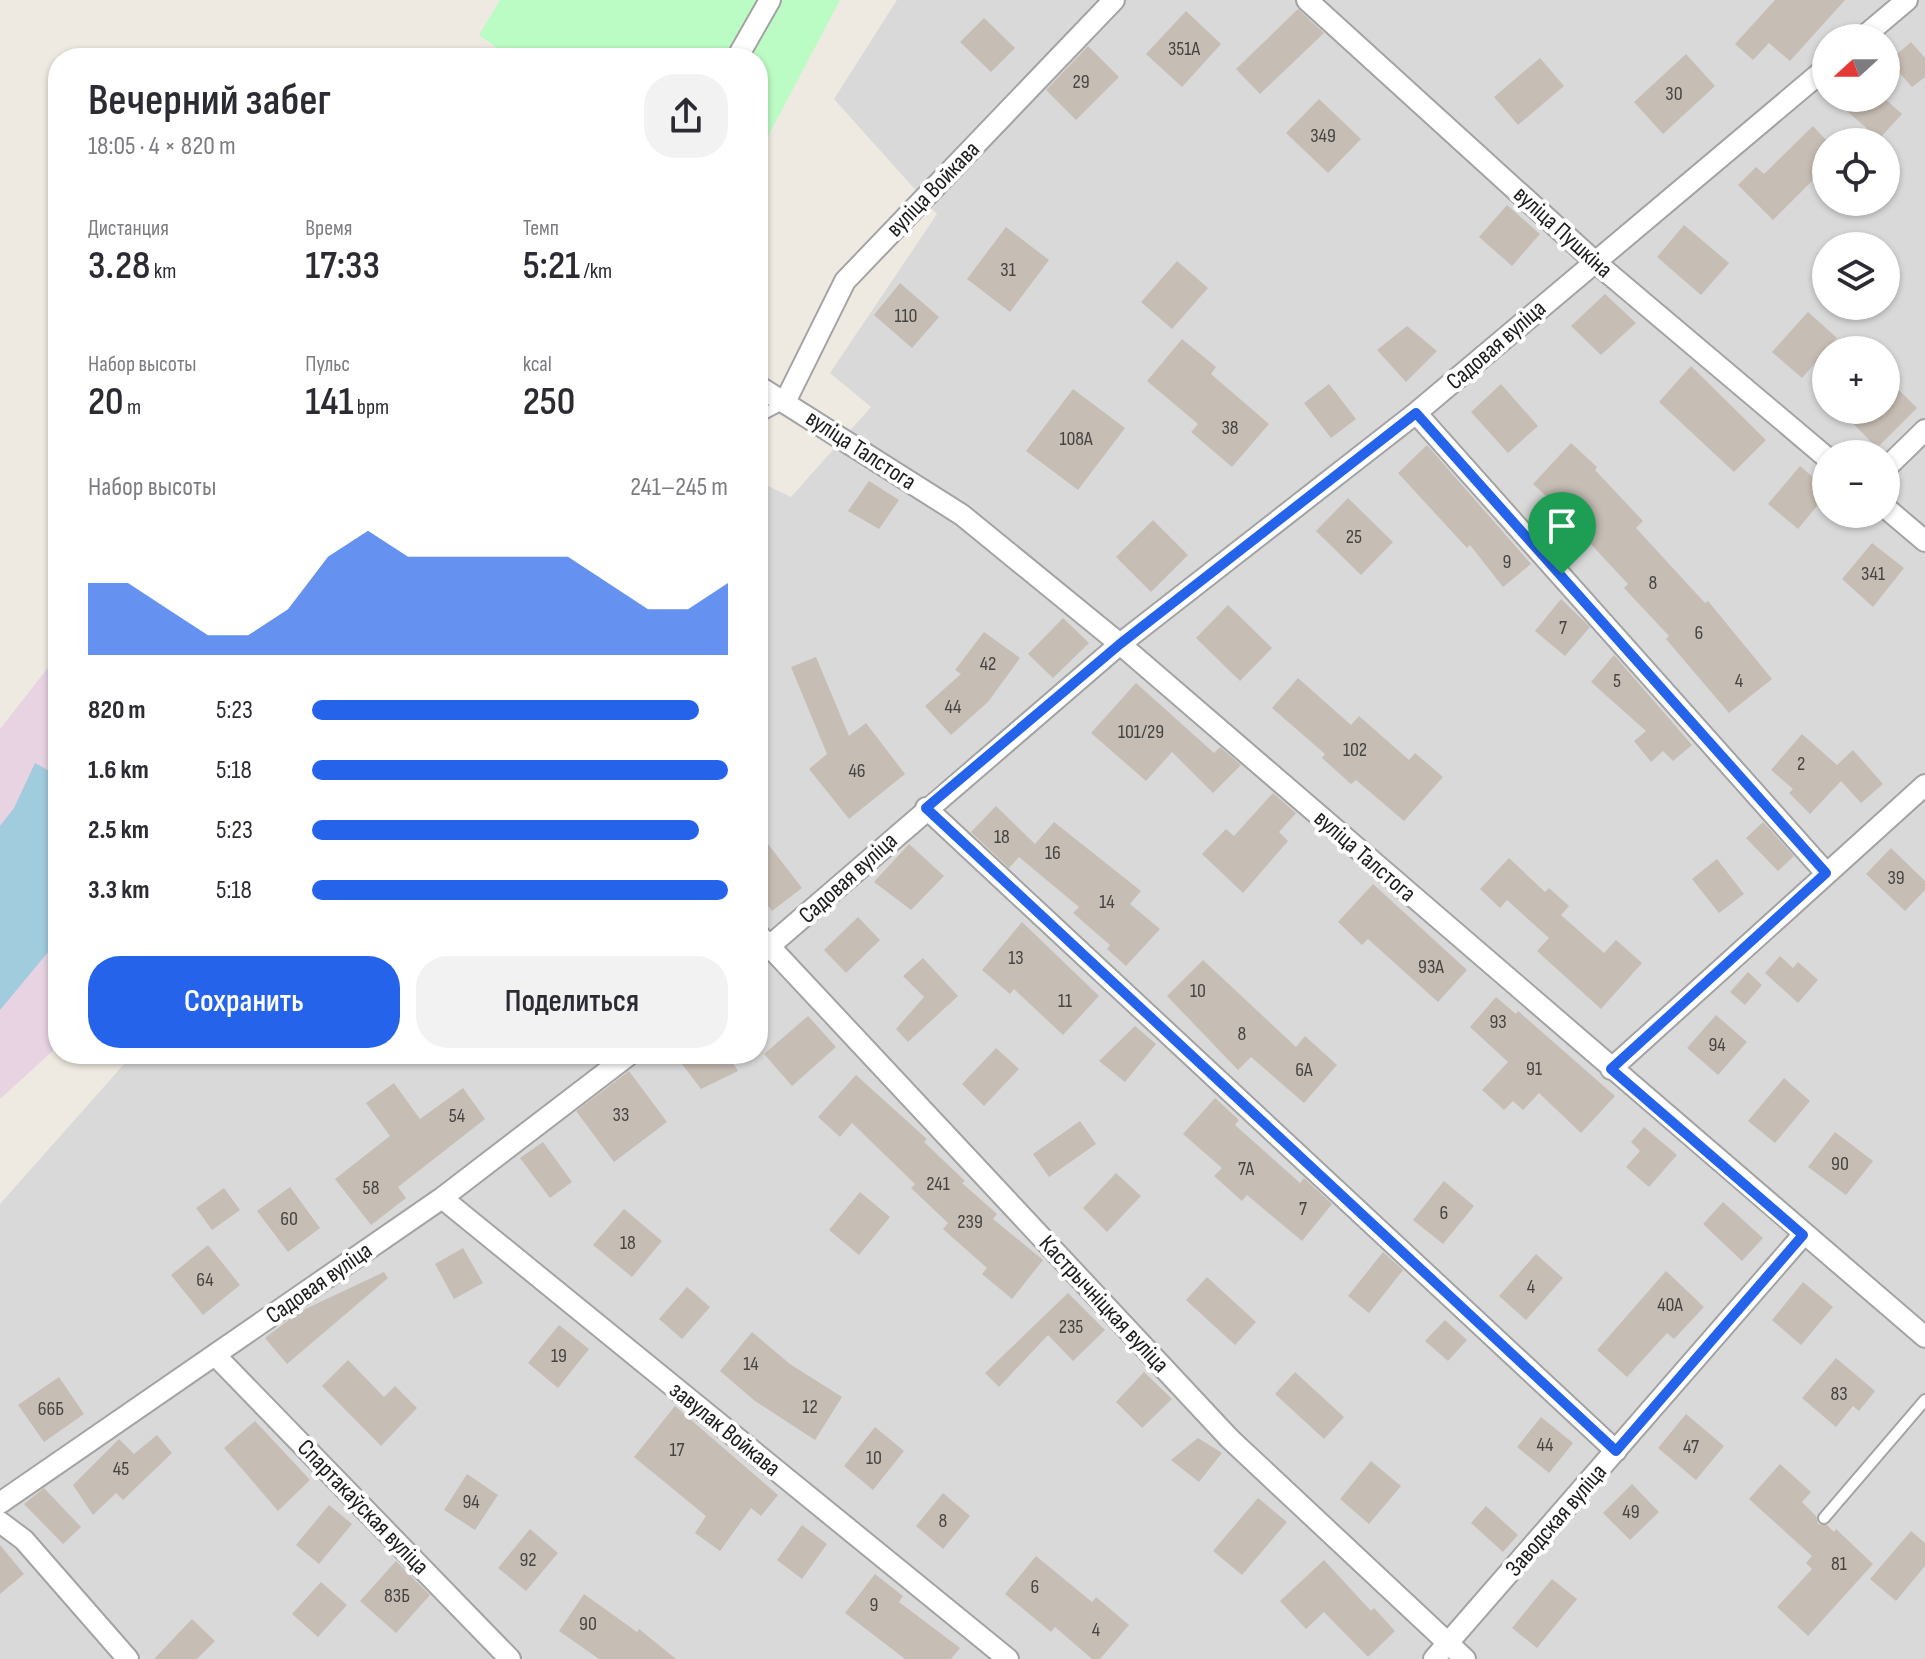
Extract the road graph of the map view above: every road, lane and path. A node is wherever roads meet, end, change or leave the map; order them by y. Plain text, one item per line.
1 (770, 0) edge
2 (1114, 0) edge
3 (1307, 0) edge
4 (1907, 0) edge
5 (1879, 24) edge
6 (743, 48) edge
7 (1812, 80) edge
8 (1594, 261) junction
9 (768, 392) edge
10 (785, 402) junction
11 (768, 411) edge
12 (1416, 413) junction
13 (1925, 430) edge
14 (1812, 445) edge
15 (1900, 454) edge
16 (1900, 520) edge
17 (1925, 541) edge
18 (1120, 644) junction
19 (1925, 785) edge
20 (926, 808) junction
21 (1826, 873) junction
22 (768, 940) edge
23 (768, 951) edge
24 (617, 1064) edge
25 (1611, 1069) junction
26 (442, 1198) junction
27 (1803, 1235) junction
28 (1925, 1337) edge
29 (215, 1355) junction
30 (1925, 1400) edge
31 (1616, 1451) junction
32 (0, 1503) edge
33 (1824, 1518) dead end
34 (0, 1522) edge
35 (1441, 1652) edge
36 (128, 1659) edge
37 (510, 1659) edge
38 (1008, 1659) edge
39 (1465, 1659) edge

1 - 6 street
2 - 10 street, вуліца Войкава
3 - 8 street, вуліца Пушкіна
4 - 5 street
7 - 8 street, Садовая вуліца
8 - 12 street, Садовая вуліца
8 - 14 street, вуліца Пушкіна
9 - 10 street, вуліца Талстога
10 - 11 lane
10 - 18 street, вуліца Талстога
12 - 18 street, Садовая вуліца
12 - 21 street
13 - 15 street
16 - 17 street
18 - 20 street, Садовая вуліца
18 - 25 street, вуліца Талстога
19 - 21 street
20 - 22 street, Садовая вуліца
20 - 31 street
21 - 25 street
23 - 35 street, Кастрычніцкая вуліца
24 - 26 street, Садовая вуліца
25 - 27 street, вуліца Талстога
26 - 29 street, Садовая вуліца
26 - 38 street, завулак Войкава
27 - 28 street, вуліца Талстога
27 - 31 street, Заводская вуліца
29 - 32 street, Садовая вуліца
29 - 37 street, Спартакаўская вуліца
30 - 33 lane
31 - 35 street, Заводская вуліца
34 - 36 street
35 - 39 street, Кастрычніцкая вуліца

